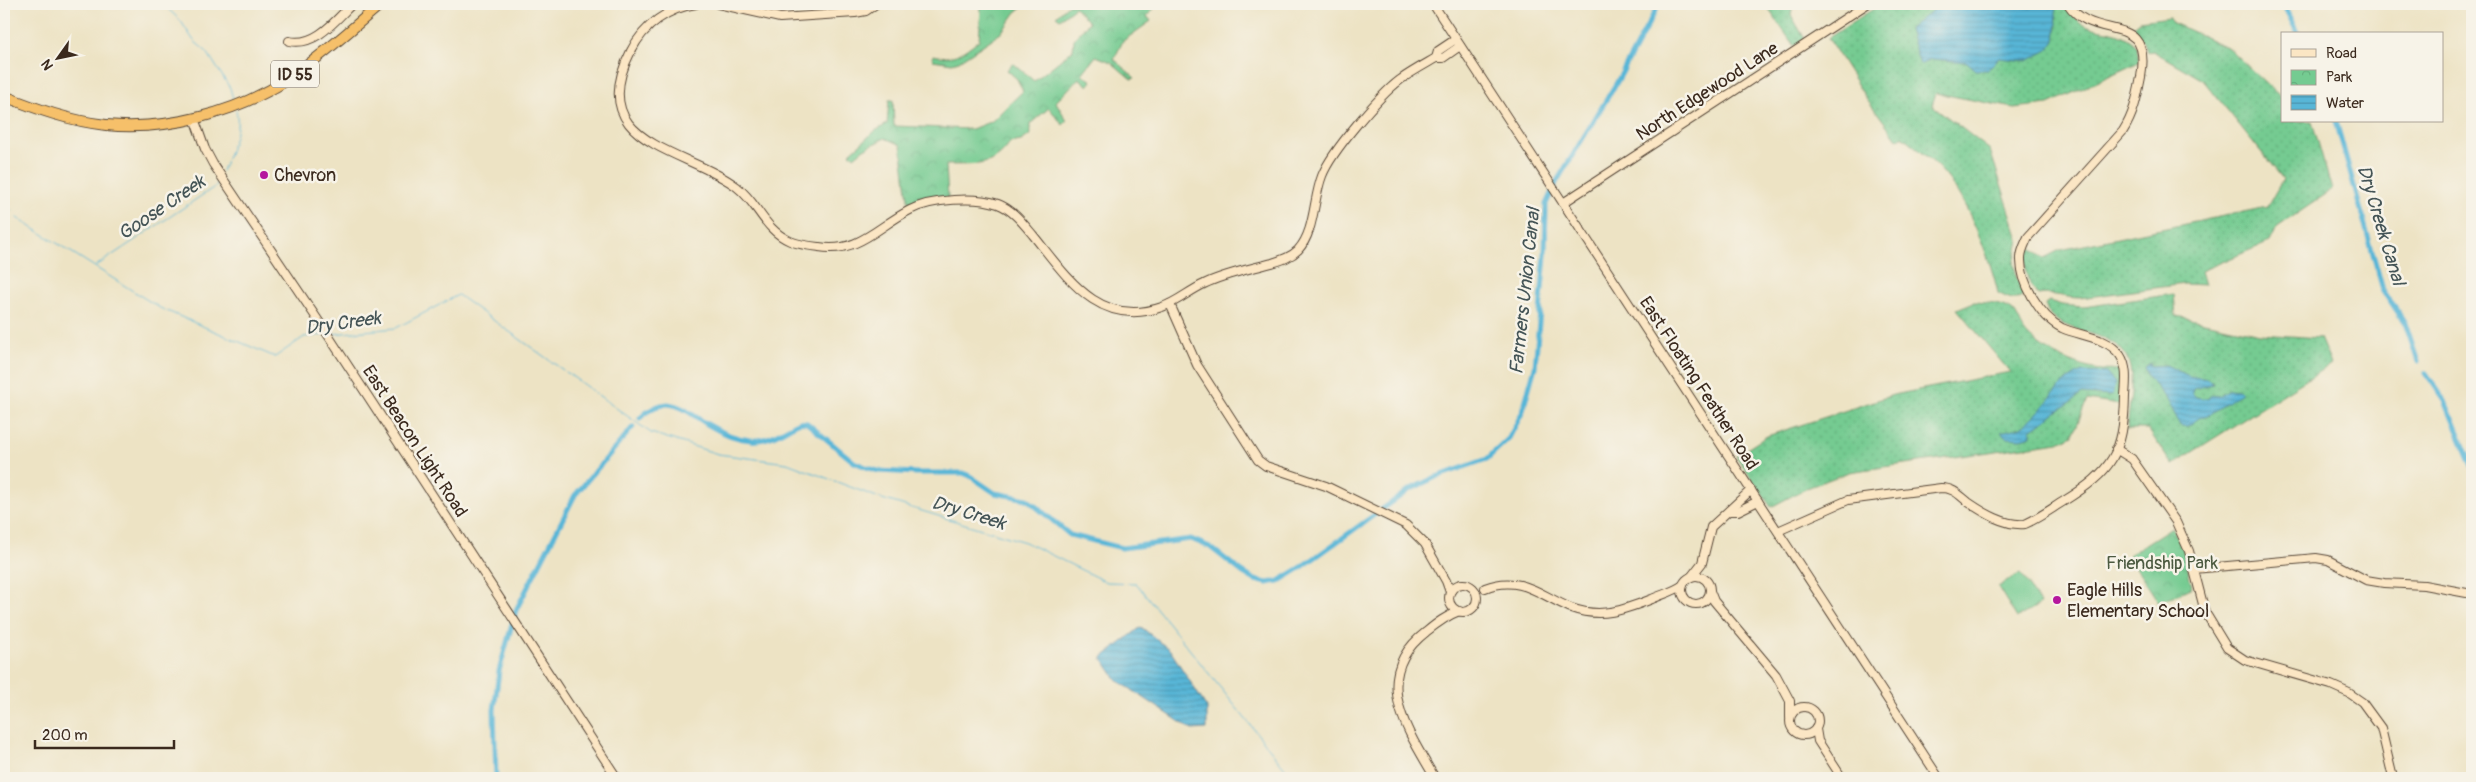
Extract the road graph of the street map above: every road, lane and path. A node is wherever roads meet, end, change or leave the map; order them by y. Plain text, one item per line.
1 (352, 4) edge
2 (381, 4) edge
3 (696, 4) edge
4 (718, 4) edge
5 (876, 4) edge
6 (1433, 4) edge
7 (1867, 4) edge
8 (2068, 4) edge
9 (289, 41) dead end
10 (1458, 43) junction
11 (4, 96) edge
12 (194, 118) junction
13 (1562, 201) junction
14 (1170, 304) junction
15 (2116, 449) junction
16 (1751, 490) junction
17 (1758, 501) junction
18 (1728, 511) junction
19 (1778, 531) junction
20 (1702, 563) junction
21 (2194, 569) junction
22 (1691, 577) junction
23 (1446, 580) junction
24 (1706, 581) junction
25 (1460, 584) junction
26 (1683, 585) junction
27 (1472, 587) junction
28 (1485, 588) junction
29 (1710, 591) junction
30 (1450, 592) junction
31 (1670, 594) junction
32 (2472, 594) edge
33 (1477, 598) junction
34 (1685, 599) junction
35 (1449, 601) junction
36 (1702, 602) junction
37 (1720, 608) junction
38 (1459, 611) junction
39 (1447, 616) junction
40 (1790, 701) junction
41 (1804, 708) junction
42 (1790, 717) junction
43 (1816, 728) junction
44 (1805, 735) junction
45 (1818, 741) junction
46 (616, 778) edge
47 (1435, 778) edge
48 (1842, 778) edge
49 (1939, 778) edge
50 (2393, 778) edge

1 - 9 street
2 - 12 highway, ID 55
3 - 14 street
4 - 5 street
6 - 10 street, East Floating Feather Road
7 - 13 street, North Edgewood Lane
8 - 15 street
10 - 13 street, East Floating Feather Road
10 - 14 street
11 - 12 highway, ID 55
12 - 46 street, East Beacon Light Road
13 - 16 street, East Floating Feather Road
14 - 23 street
15 - 19 street
15 - 21 street
16 - 17 street, East Floating Feather Road
16 - 18 street
17 - 18 street
17 - 19 street, East Floating Feather Road
18 - 20 street
19 - 49 street, East Floating Feather Road
20 - 22 street
20 - 24 street
21 - 32 street
21 - 50 street
22 - 24 street
22 - 26 street
23 - 25 street
23 - 30 street
24 - 29 street
25 - 27 street
25 - 30 street
26 - 31 street
26 - 34 street
27 - 28 street
27 - 33 street
28 - 31 street
28 - 33 street
29 - 36 street
29 - 37 street
30 - 35 street
31 - 34 street
33 - 38 street
34 - 36 street
35 - 38 street
35 - 39 street
36 - 37 street
37 - 40 street
38 - 39 street
39 - 47 street
40 - 41 street
40 - 42 street
41 - 42 street
41 - 43 street
42 - 44 street
43 - 44 street
43 - 45 street
44 - 45 street
45 - 48 street

